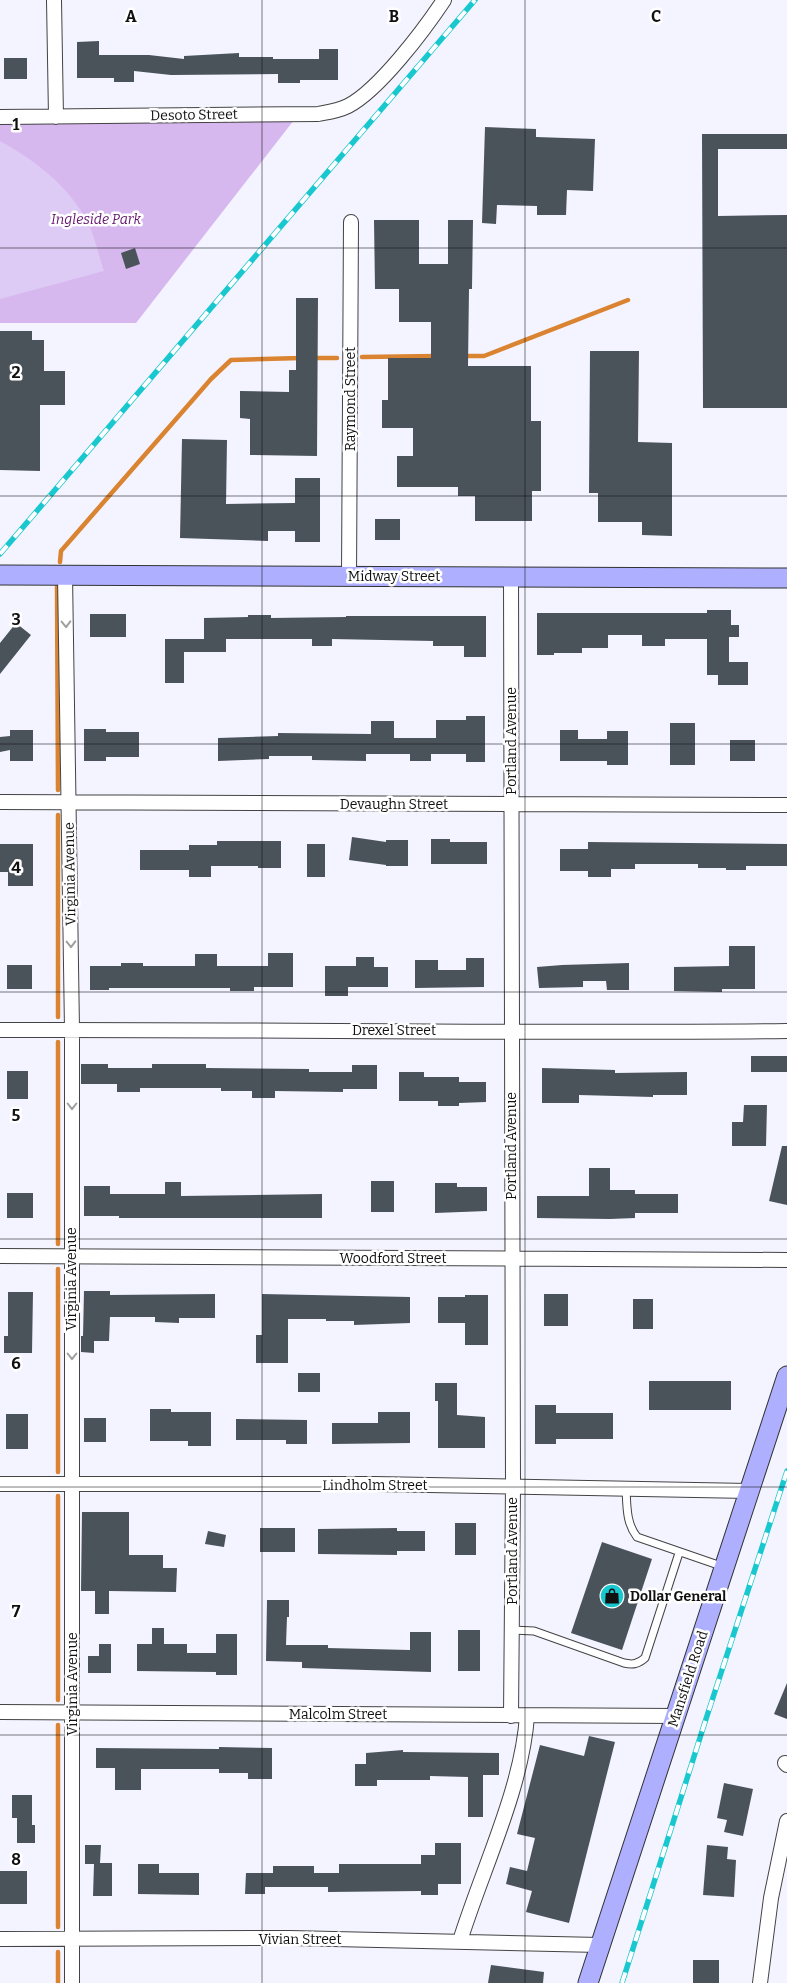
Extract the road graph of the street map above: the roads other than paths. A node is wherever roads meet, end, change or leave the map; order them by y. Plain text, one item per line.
1 (54, 0) edge
2 (444, 0) edge
3 (56, 117) junction
4 (0, 118) edge
5 (350, 222) dead end
6 (0, 575) edge
7 (65, 575) junction
8 (349, 576) junction
9 (511, 577) junction
10 (787, 578) edge
11 (0, 802) edge
12 (69, 803) junction
13 (511, 804) junction
14 (787, 805) edge
15 (0, 1030) edge
16 (72, 1030) junction
17 (512, 1031) junction
18 (787, 1031) edge
19 (0, 1256) edge
20 (71, 1256) junction
21 (512, 1259) junction
22 (787, 1260) edge
23 (787, 1376) edge
24 (0, 1484) edge
25 (72, 1484) junction
26 (513, 1486) junction
27 (626, 1489) junction
28 (749, 1491) junction
29 (679, 1552) junction
30 (724, 1567) junction
31 (512, 1630) junction
32 (0, 1712) edge
33 (72, 1712) junction
34 (511, 1716) junction
35 (527, 1716) junction
36 (676, 1716) junction
37 (787, 1822) edge
38 (0, 1939) edge
39 (73, 1939) junction
40 (460, 1941) junction
41 (600, 1945) junction
42 (72, 1983) edge
43 (588, 1983) edge
44 (760, 1983) edge

1 - 3 street
2 - 3 street, Desoto Street
3 - 4 street, Desoto Street
5 - 8 street, Raymond Street
6 - 7 street, Midway Street
7 - 8 street, Midway Street
7 -> 12 street, Virginia Avenue
8 - 9 street, Midway Street
9 - 10 street, Midway Street
9 - 13 street, Portland Avenue
11 - 12 street, Devaughn Street
12 - 13 street, Devaughn Street
12 -> 16 street, Virginia Avenue
13 - 14 street, Devaughn Street
13 - 17 street, Portland Avenue
15 - 16 street, Drexel Street
16 - 17 street, Drexel Street
16 -> 20 street, Virginia Avenue
17 - 18 street, Drexel Street
17 - 21 street, Portland Avenue
19 - 20 street, Woodford Street
20 - 21 street, Woodford Street
20 -> 25 street, Virginia Avenue
21 - 22 street, Woodford Street
21 - 26 street, Portland Avenue
23 - 28 street, Mansfield Road
24 - 25 street, Lindholm Street
25 - 26 street, Lindholm Street
25 - 33 street, Virginia Avenue
26 - 27 street, Lindholm Street
26 - 31 street, Portland Avenue
27 - 28 street, Lindholm Street
27 - 29 lane
28 - 30 street, Mansfield Road
29 - 30 lane
29 - 31 lane
30 - 36 street, Mansfield Road
31 - 34 street, Portland Avenue
32 - 33 street, Malcolm Street
33 - 34 street, Malcolm Street
33 - 39 street, Virginia Avenue
34 - 35 street, Malcolm Street
35 - 36 street, Malcolm Street
35 - 40 street
36 - 41 street, Mansfield Road
37 - 44 street
38 - 39 street, Vivian Street
39 - 40 street, Vivian Street
39 - 42 street, Virginia Avenue
40 - 41 street, Vivian Street
41 - 43 street, Mansfield Road

